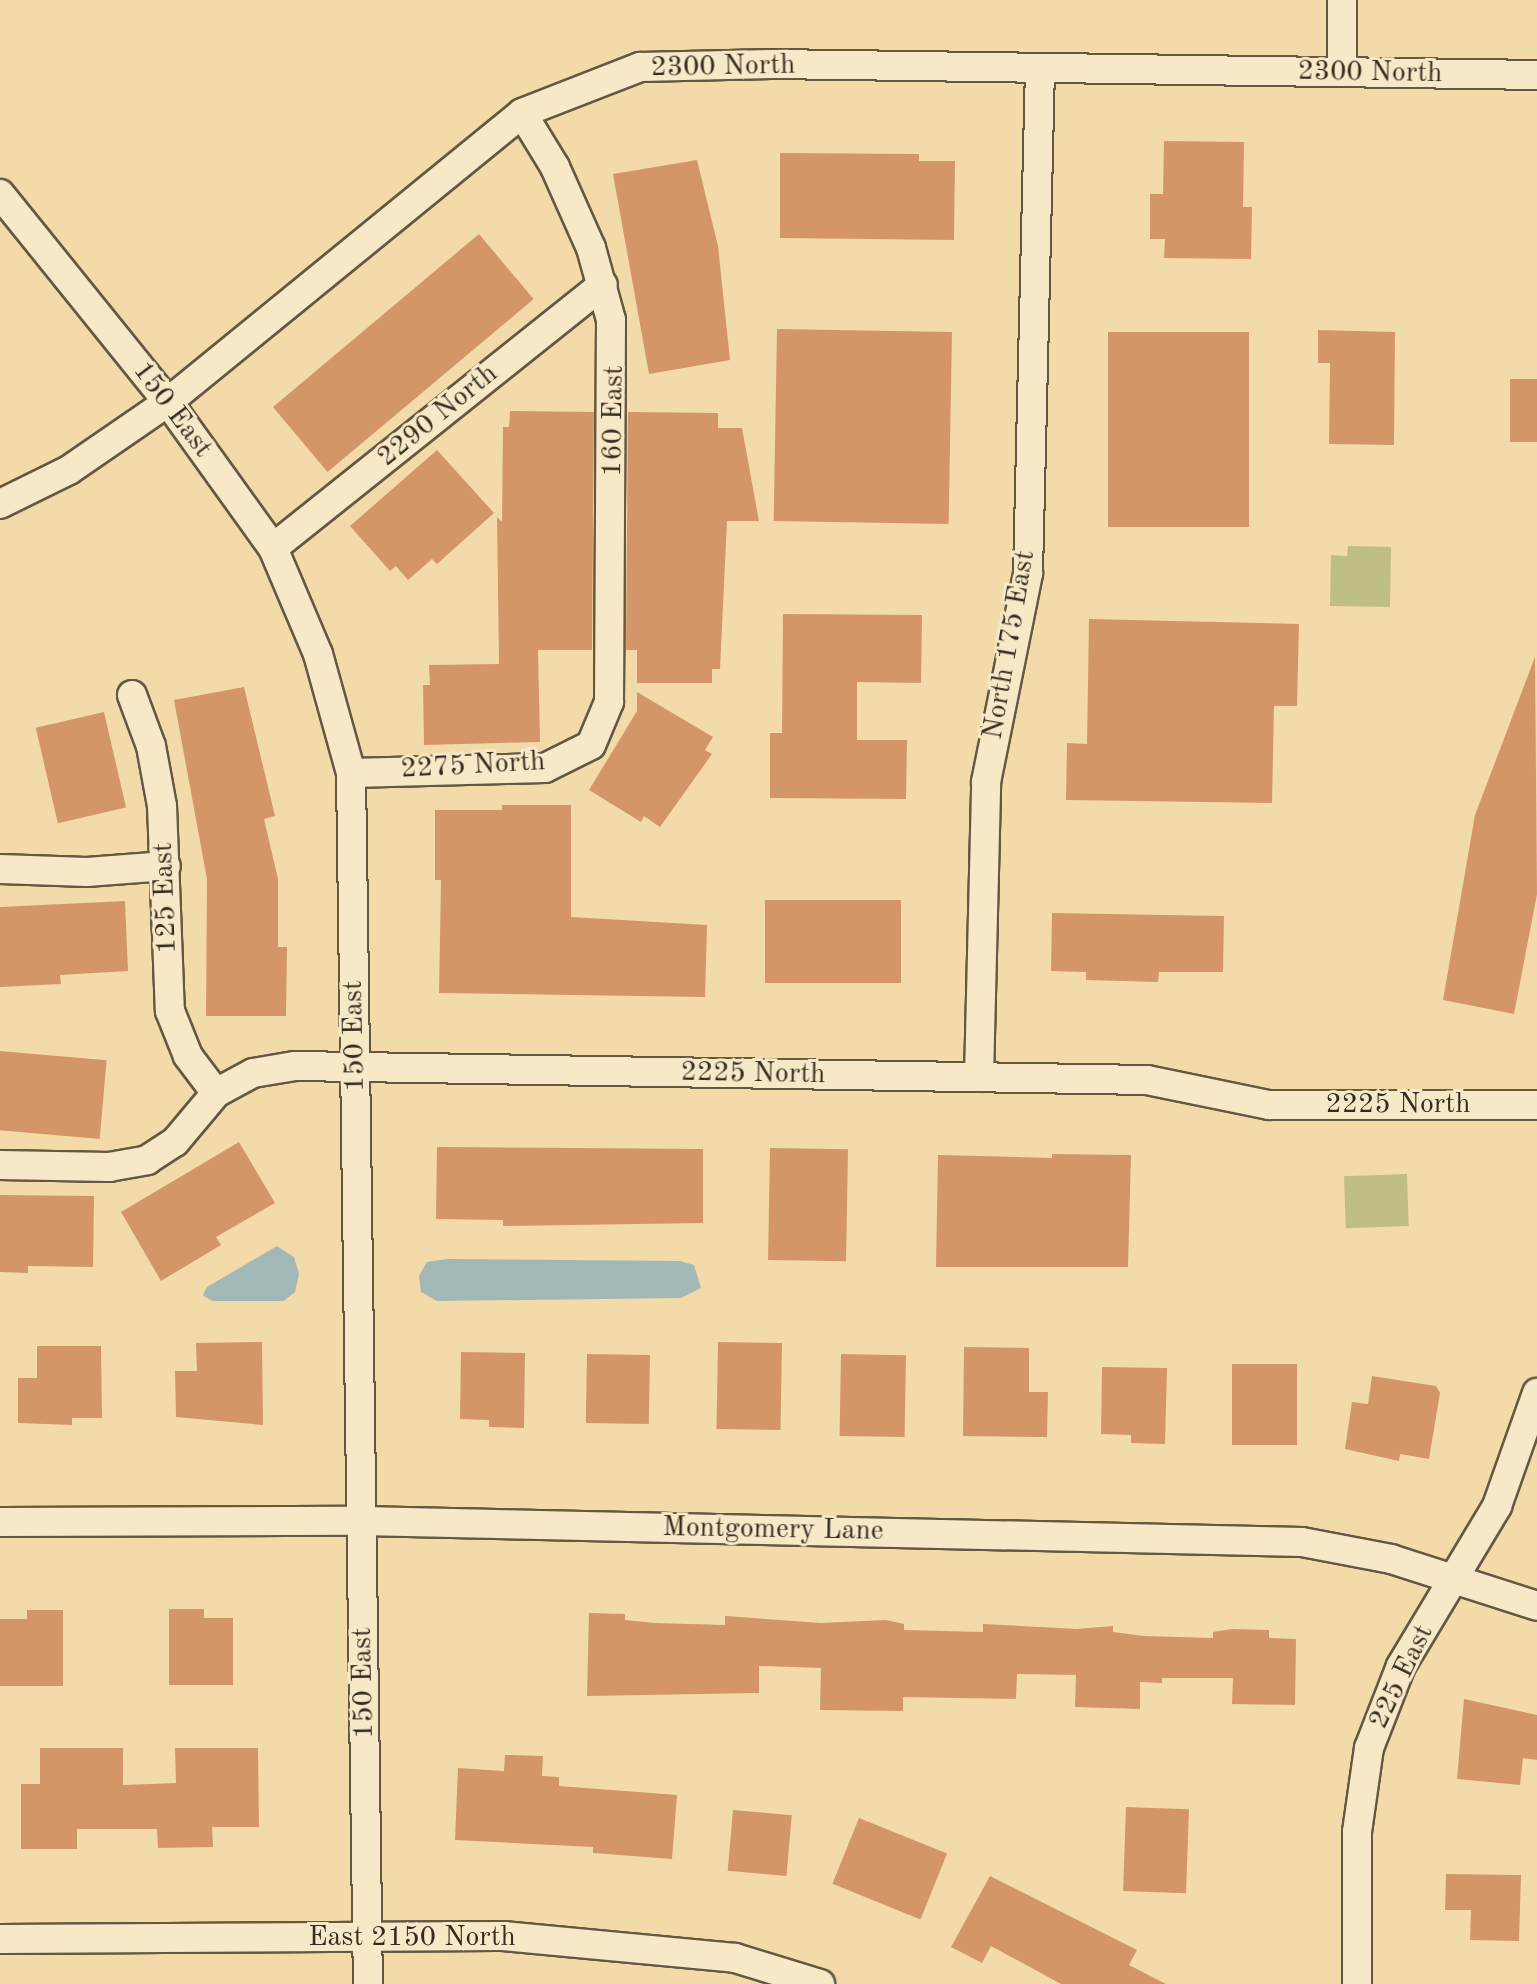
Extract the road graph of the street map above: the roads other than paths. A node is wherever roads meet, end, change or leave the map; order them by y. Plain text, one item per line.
1 (1342, 0) edge
2 (1040, 68) junction
3 (1342, 72) junction
4 (1537, 75) edge
5 (522, 113) junction
6 (0, 194) edge
7 (603, 285) junction
8 (168, 402) junction
9 (0, 504) edge
10 (273, 548) junction
11 (132, 695) dead end
12 (591, 745) joint
13 (351, 773) junction
14 (166, 866) junction
15 (0, 869) edge
16 (355, 1068) junction
17 (979, 1077) junction
18 (216, 1093) junction
19 (1537, 1105) edge
20 (0, 1165) edge
21 (1537, 1393) edge
22 (362, 1521) junction
23 (0, 1522) edge
24 (1452, 1582) junction
25 (1537, 1606) edge
26 (368, 1937) junction
27 (0, 1939) edge
28 (368, 1984) edge
29 (820, 1984) edge
30 (1357, 1984) edge

1 - 3 street
2 - 3 street, 2300 North
2 - 5 street, 2300 North
2 - 17 street, North 175 East
3 - 4 street, 2300 North
5 - 7 street, 160 East
5 - 8 street, 2300 North
6 - 8 street, 150 East
7 - 10 street, 2290 North
7 - 12 street, 160 East
8 - 9 street, 2300 North
8 - 10 street, 150 East
10 - 13 street, 150 East
11 - 14 street, 125 East
12 - 13 street, 2275 North
13 - 16 street, 150 East
14 - 15 street
14 - 18 street, 125 East
16 - 17 street, 2225 North
16 - 18 street, 2225 North
16 - 22 street, 150 East
17 - 19 street, 2225 North
18 - 20 street, 2225 North
21 - 24 street, 225 East
22 - 23 street, Montgomery Lane
22 - 24 street, Montgomery Lane
22 - 26 street, 150 East
24 - 25 street, Montgomery Lane
24 - 30 street, 225 East
26 - 27 street, East 2150 North
26 - 28 street, 150 East
26 - 29 street, East 2150 North

